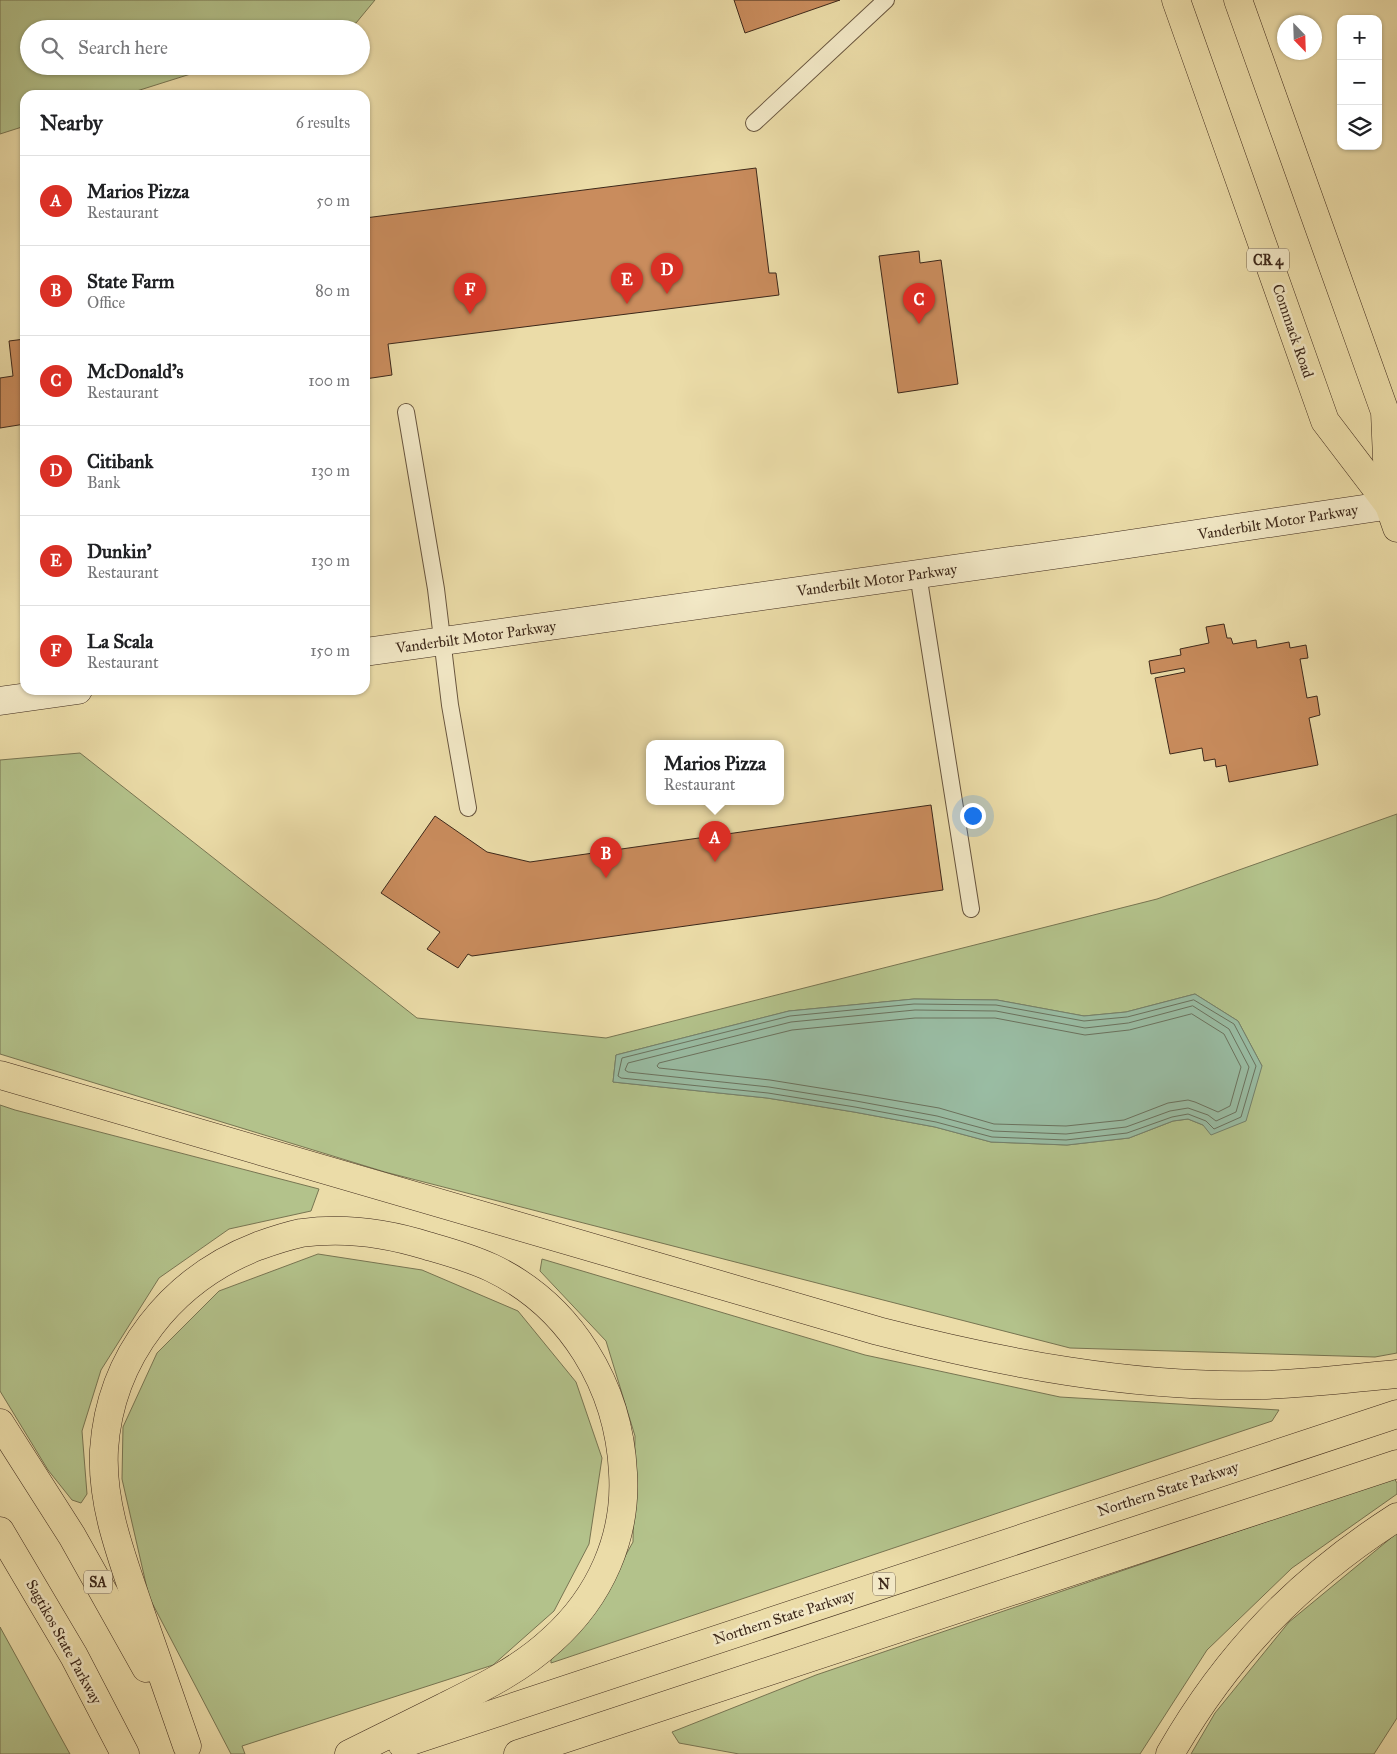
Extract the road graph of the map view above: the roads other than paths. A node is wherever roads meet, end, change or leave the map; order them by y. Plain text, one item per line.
1 (886, 0) edge
2 (1176, 0) edge
3 (1238, 0) edge
4 (754, 123) dead end
5 (406, 412) dead end
6 (1394, 512) edge
7 (918, 574) junction
8 (441, 642) junction
9 (370, 651) edge
10 (39, 695) edge
11 (0, 700) edge
12 (468, 808) dead end
13 (970, 909) dead end
14 (0, 1075) edge
15 (1397, 1374) edge
16 (1397, 1414) edge
17 (0, 1422) edge
18 (1397, 1464) edge
19 (1397, 1517) edge
20 (0, 1531) edge
21 (0, 1562) edge
22 (74, 1656) junction
23 (189, 1750) edge
24 (125, 1754) edge
25 (349, 1754) edge
26 (370, 1754) edge
27 (518, 1754) edge
28 (1170, 1754) edge

1 - 4 lane
2 - 6 main road, Commack Road / CR 4
3 - 6 main road
5 - 8 lane
6 - 7 main road, Vanderbilt Motor Parkway
7 - 8 main road, Vanderbilt Motor Parkway
7 - 13 lane
8 - 9 main road, Vanderbilt Motor Parkway
8 - 12 lane
10 - 11 main road
14 - 15 main road
16 - 26 main road, Northern State Parkway / N
17 - 23 main road, SA
18 - 27 main road
19 - 28 main road
20 - 22 main road, Sagtikos State Parkway
21 - 22 main road
22 - 24 main road, Sagtikos State Parkway
23 - 25 main road

